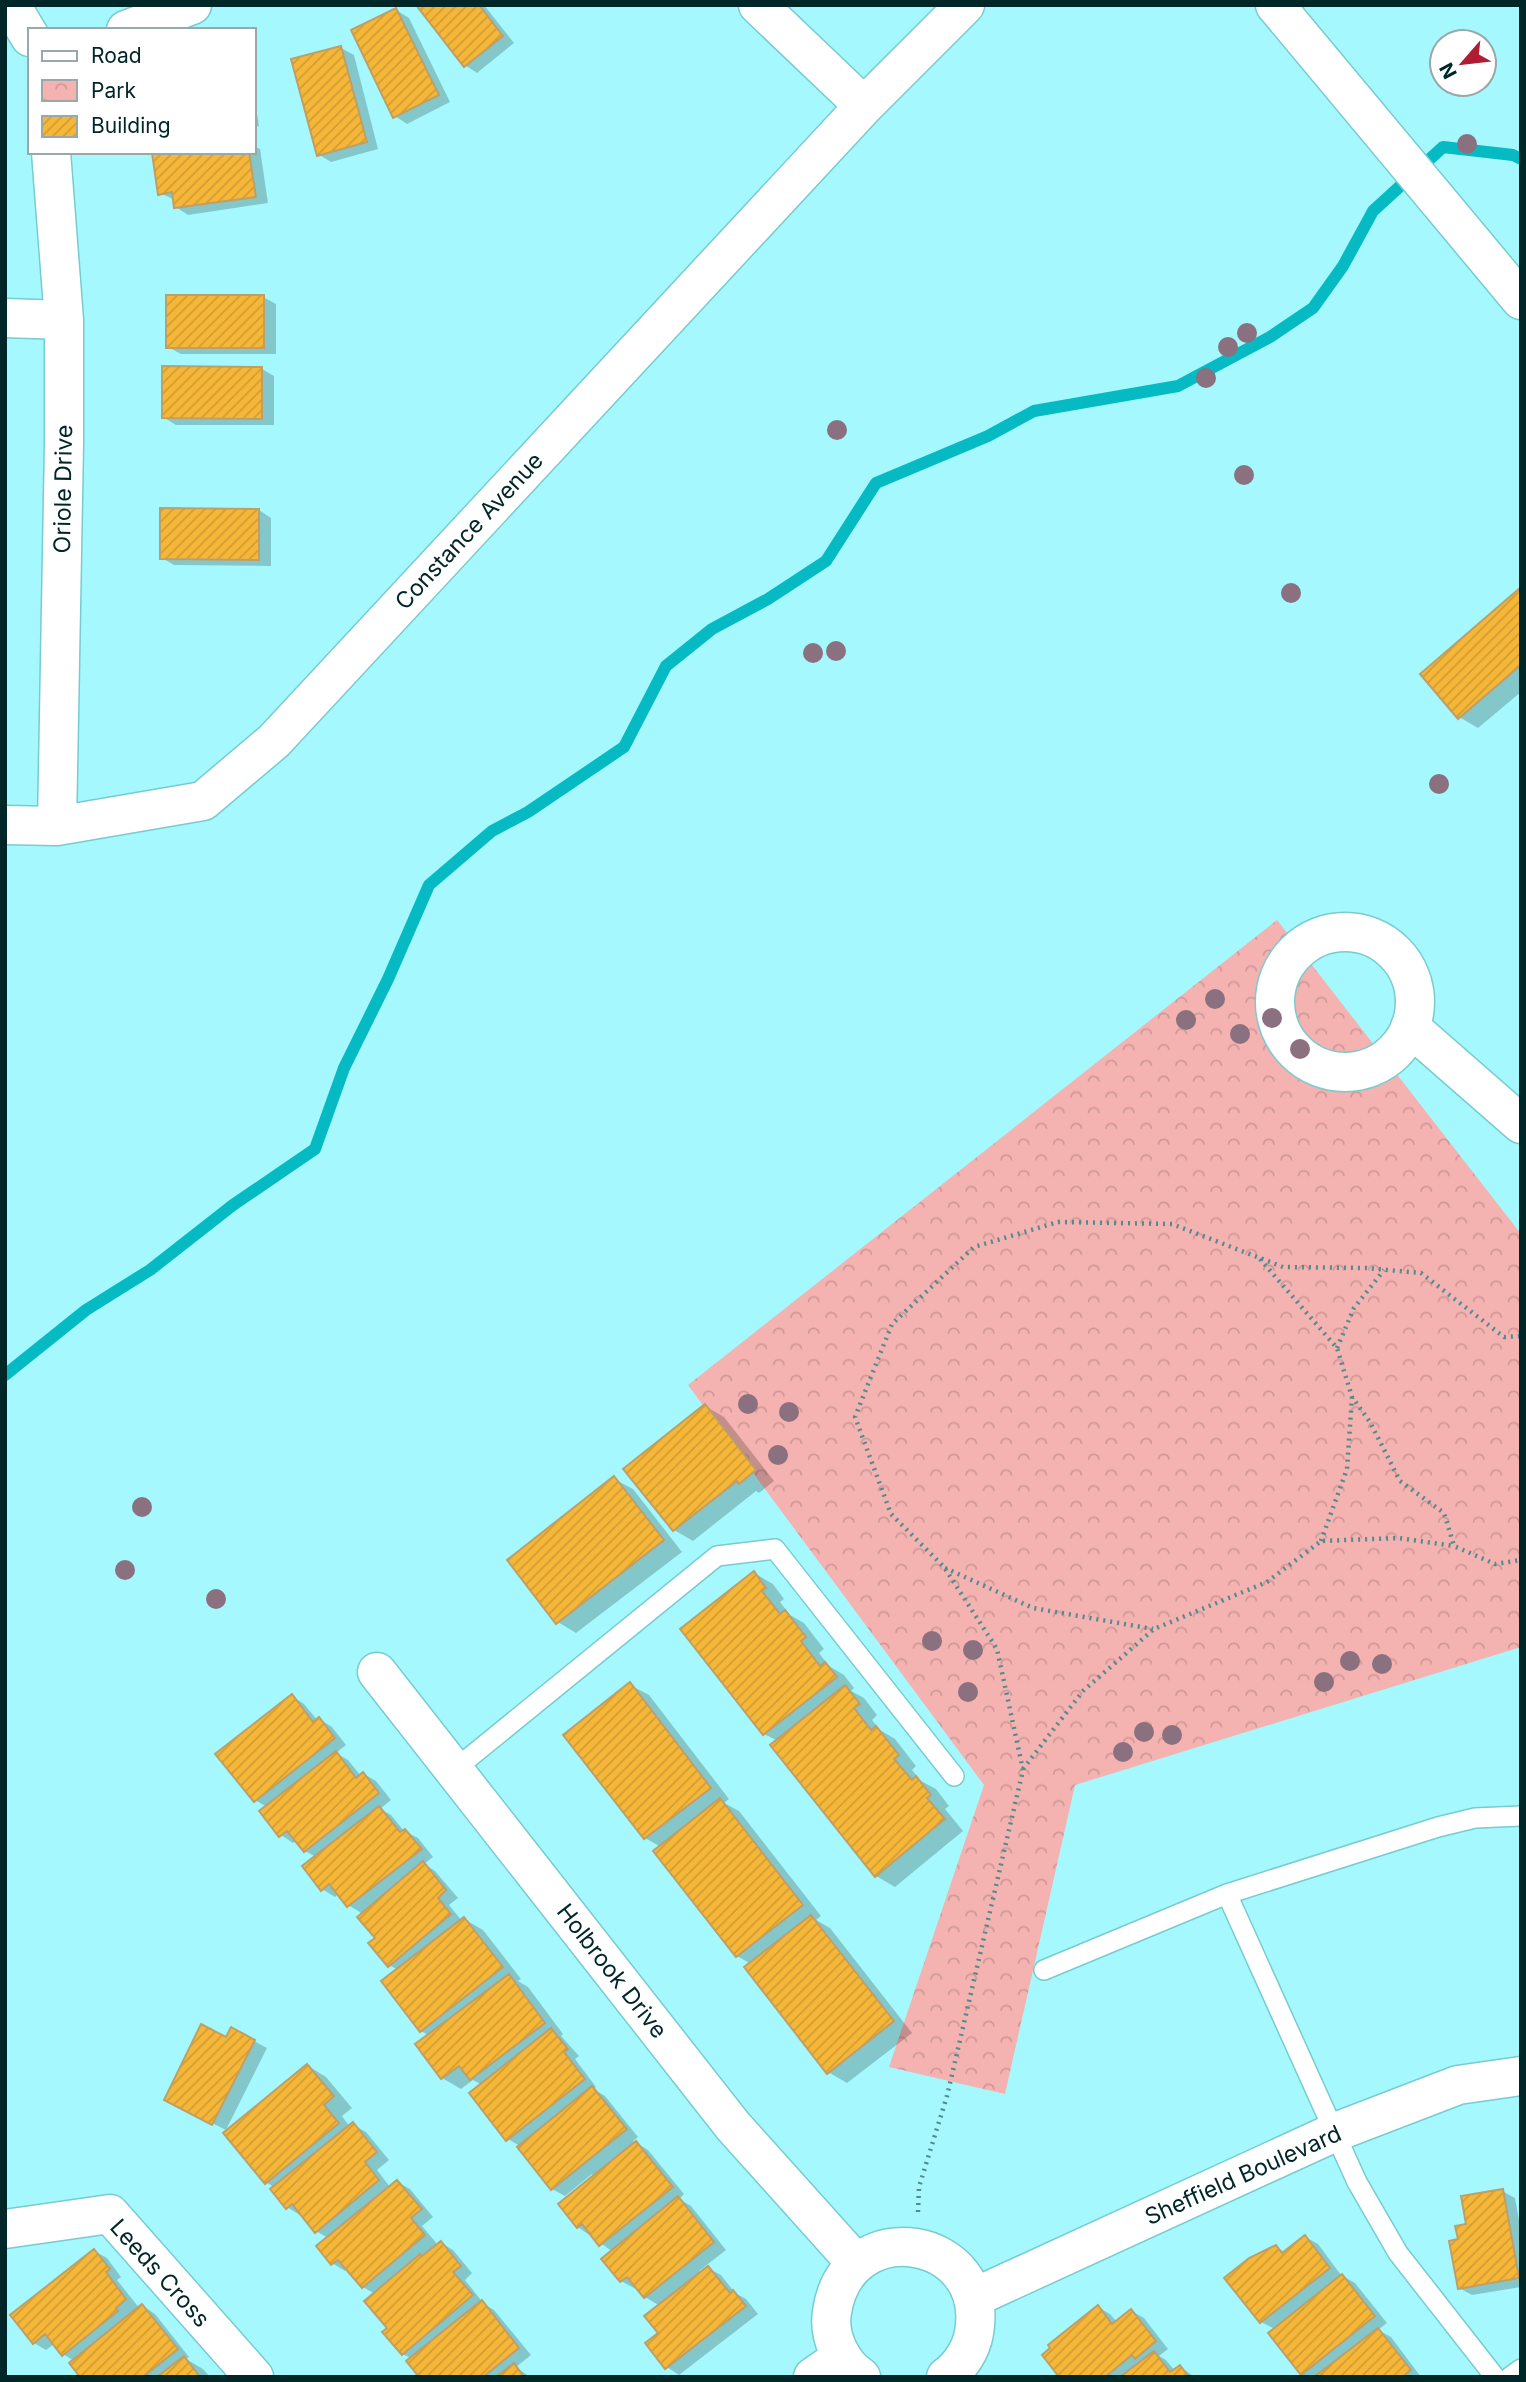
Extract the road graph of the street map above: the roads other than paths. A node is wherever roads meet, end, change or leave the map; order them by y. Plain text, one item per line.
1 (11, 5) edge
2 (192, 5) edge
3 (758, 5) edge
4 (965, 5) edge
5 (1275, 5) edge
6 (131, 28) edge
7 (28, 34) edge
8 (864, 106) junction
9 (51, 154) edge
10 (1521, 300) edge
11 (5, 318) edge
12 (64, 320) junction
13 (5, 825) edge
14 (57, 826) junction
15 (1410, 1027) dead end
16 (1521, 1124) edge
17 (377, 1672) dead end
18 (454, 1770) junction
19 (954, 1776) dead end
20 (1521, 1816) edge
21 (1227, 1894) junction
22 (1044, 1970) dead end
23 (1521, 2076) edge
24 (1333, 2133) junction
25 (5, 2229) edge
26 (856, 2263) junction
27 (973, 2298) junction
28 (1521, 2369) edge
29 (839, 2370) edge
30 (254, 2377) edge
31 (946, 2377) edge
32 (1495, 2377) edge
33 (1510, 2377) edge

1 - 7 street
2 - 6 street
3 - 8 street
4 - 8 street, Constance Avenue
5 - 10 street
8 - 14 street, Constance Avenue
9 - 12 street, Oriole Drive
11 - 12 street
12 - 14 street, Oriole Drive
13 - 14 street, Constance Avenue
15 - 16 street
17 - 18 street, Holbrook Drive
18 - 19 lane
18 - 26 street, Holbrook Drive
20 - 21 lane
21 - 22 lane
21 - 24 lane
23 - 24 street, Sheffield Boulevard
24 - 27 street, Sheffield Boulevard
24 - 32 lane
25 - 30 street, Leeds Cross
26 - 27 street
26 - 29 street
27 - 31 street
28 - 33 lane

